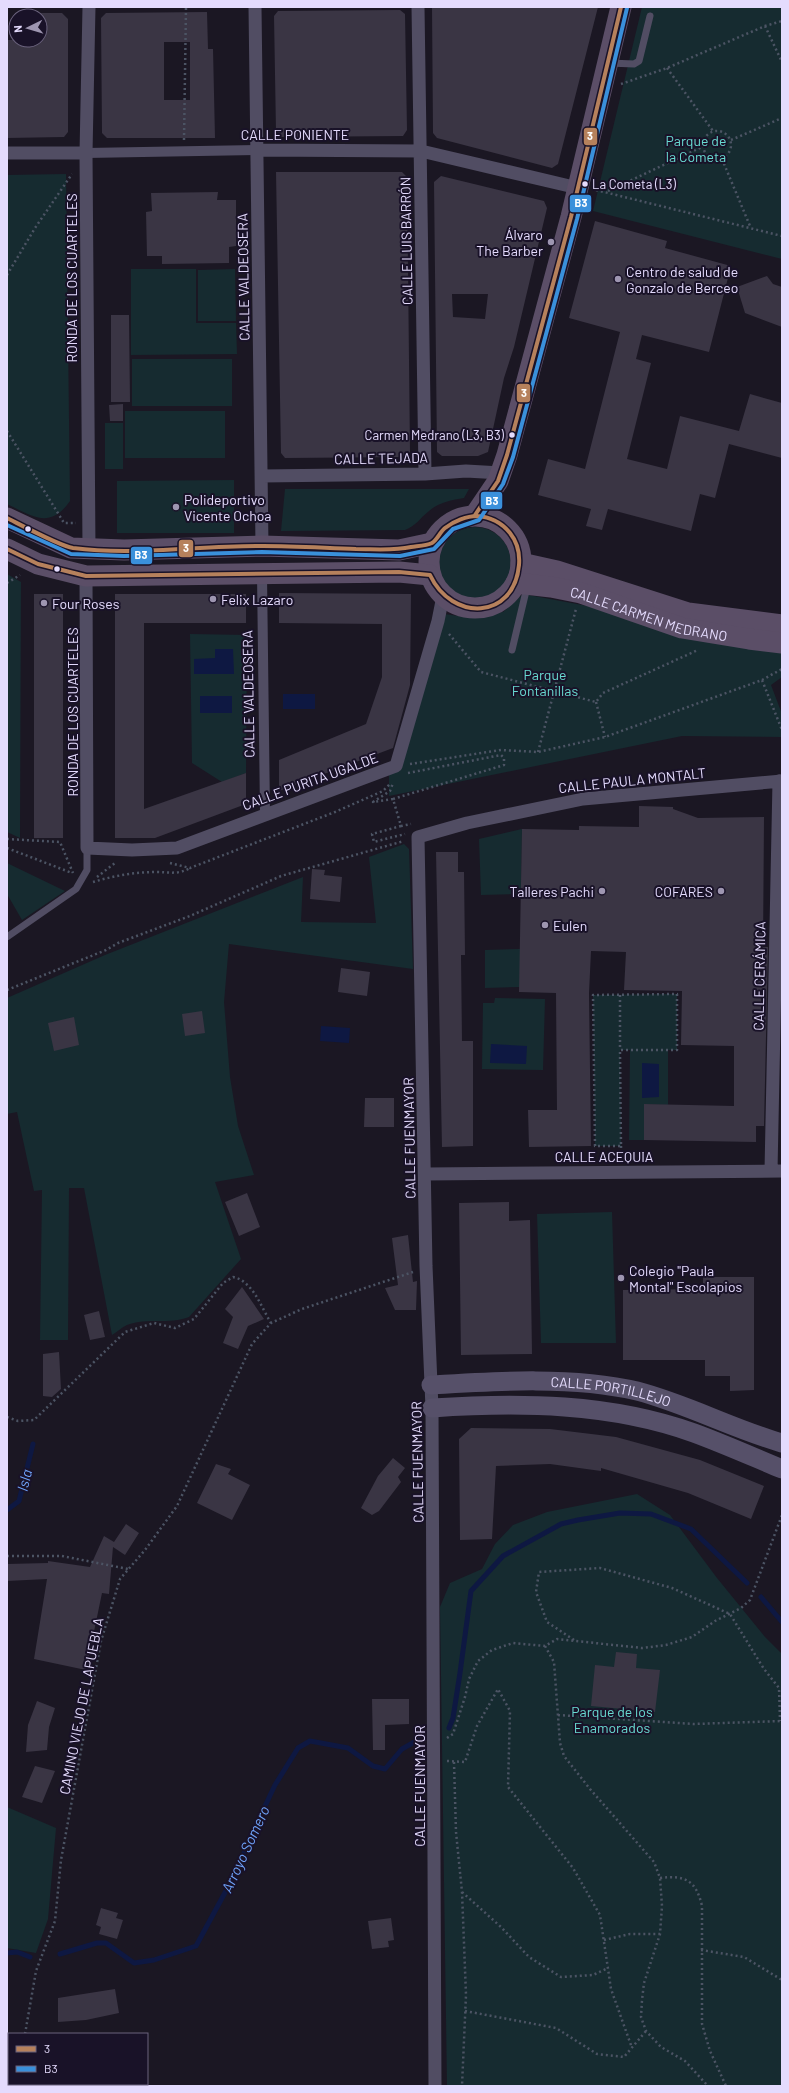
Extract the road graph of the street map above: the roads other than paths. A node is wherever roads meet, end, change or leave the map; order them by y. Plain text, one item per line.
1 (89, 7) edge
2 (255, 7) edge
3 (418, 7) edge
4 (621, 7) edge
5 (650, 16) dead end
6 (608, 63) junction
7 (258, 150) junction
8 (421, 151) junction
9 (7, 153) edge
10 (86, 153) junction
11 (578, 188) junction
12 (425, 474) junction
13 (262, 476) junction
14 (500, 477) junction
15 (474, 516) junction
16 (7, 518) edge
17 (505, 528) junction
18 (432, 543) junction
19 (262, 546) junction
20 (7, 549) edge
21 (89, 549) junction
22 (521, 563) junction
23 (262, 574) junction
24 (430, 575) junction
25 (86, 576) junction
26 (522, 584) junction
27 (443, 596) junction
28 (782, 624) edge
29 (782, 643) edge
30 (512, 650) dead end
31 (780, 781) edge
32 (265, 814) junction
33 (413, 835) joint
34 (86, 848) junction
35 (7, 937) edge
36 (777, 1171) edge
37 (426, 1174) junction
38 (431, 1385) junction
39 (432, 1408) junction
40 (782, 1443) edge
41 (782, 1469) edge
42 (435, 2086) edge

1 - 10 street, RONDA DE LOS CUARTELES
2 - 7 street, CALLE VALDEOSERA
3 - 8 street, CALLE LUIS BARRÓN
4 - 6 main road
5 - 6 lane
6 - 11 main road
7 - 8 street, CALLE PONIENTE
7 - 10 street, CALLE PONIENTE
7 - 13 street, CALLE VALDEOSERA
8 - 11 street, CALLE PONIENTE
8 - 12 street, CALLE LUIS BARRÓN
9 - 10 street, CALLE PONIENTE
10 - 21 street, RONDA DE LOS CUARTELES
11 - 14 main road
12 - 13 street, CALLE TEJADA
12 - 14 street, CALLE TEJADA
13 - 19 street, CALLE VALDEOSERA
14 - 15 main road
14 - 17 main road
15 - 17 main road
15 - 18 main road
16 - 21 main road
17 - 22 main road
18 - 19 main road
18 - 24 main road
19 - 21 main road
20 - 25 main road
22 - 26 main road
22 - 28 main road, CALLE CARMEN MEDRANO
23 - 24 main road
23 - 25 main road
23 - 32 street, CALLE VALDEOSERA
24 - 27 main road
25 - 34 street, RONDA DE LOS CUARTELES
26 - 27 main road
26 - 29 main road, CALLE CARMEN MEDRANO
26 - 30 lane
27 - 32 street, CALLE PURITA UGALDE
31 - 33 street, CALLE PAULA MONTALT
31 - 36 street, CALLE CERÁMICA
32 - 34 street, CALLE PURITA UGALDE
33 - 37 street, CALLE FUENMAYOR
34 - 35 lane
36 - 37 street, CALLE ACEQUIA
37 - 38 street, CALLE FUENMAYOR
38 - 39 street, CALLE FUENMAYOR
38 - 40 main road, CALLE PORTILLEJO
39 - 41 main road, CALLE PORTILLEJO
39 - 42 street, CALLE FUENMAYOR

